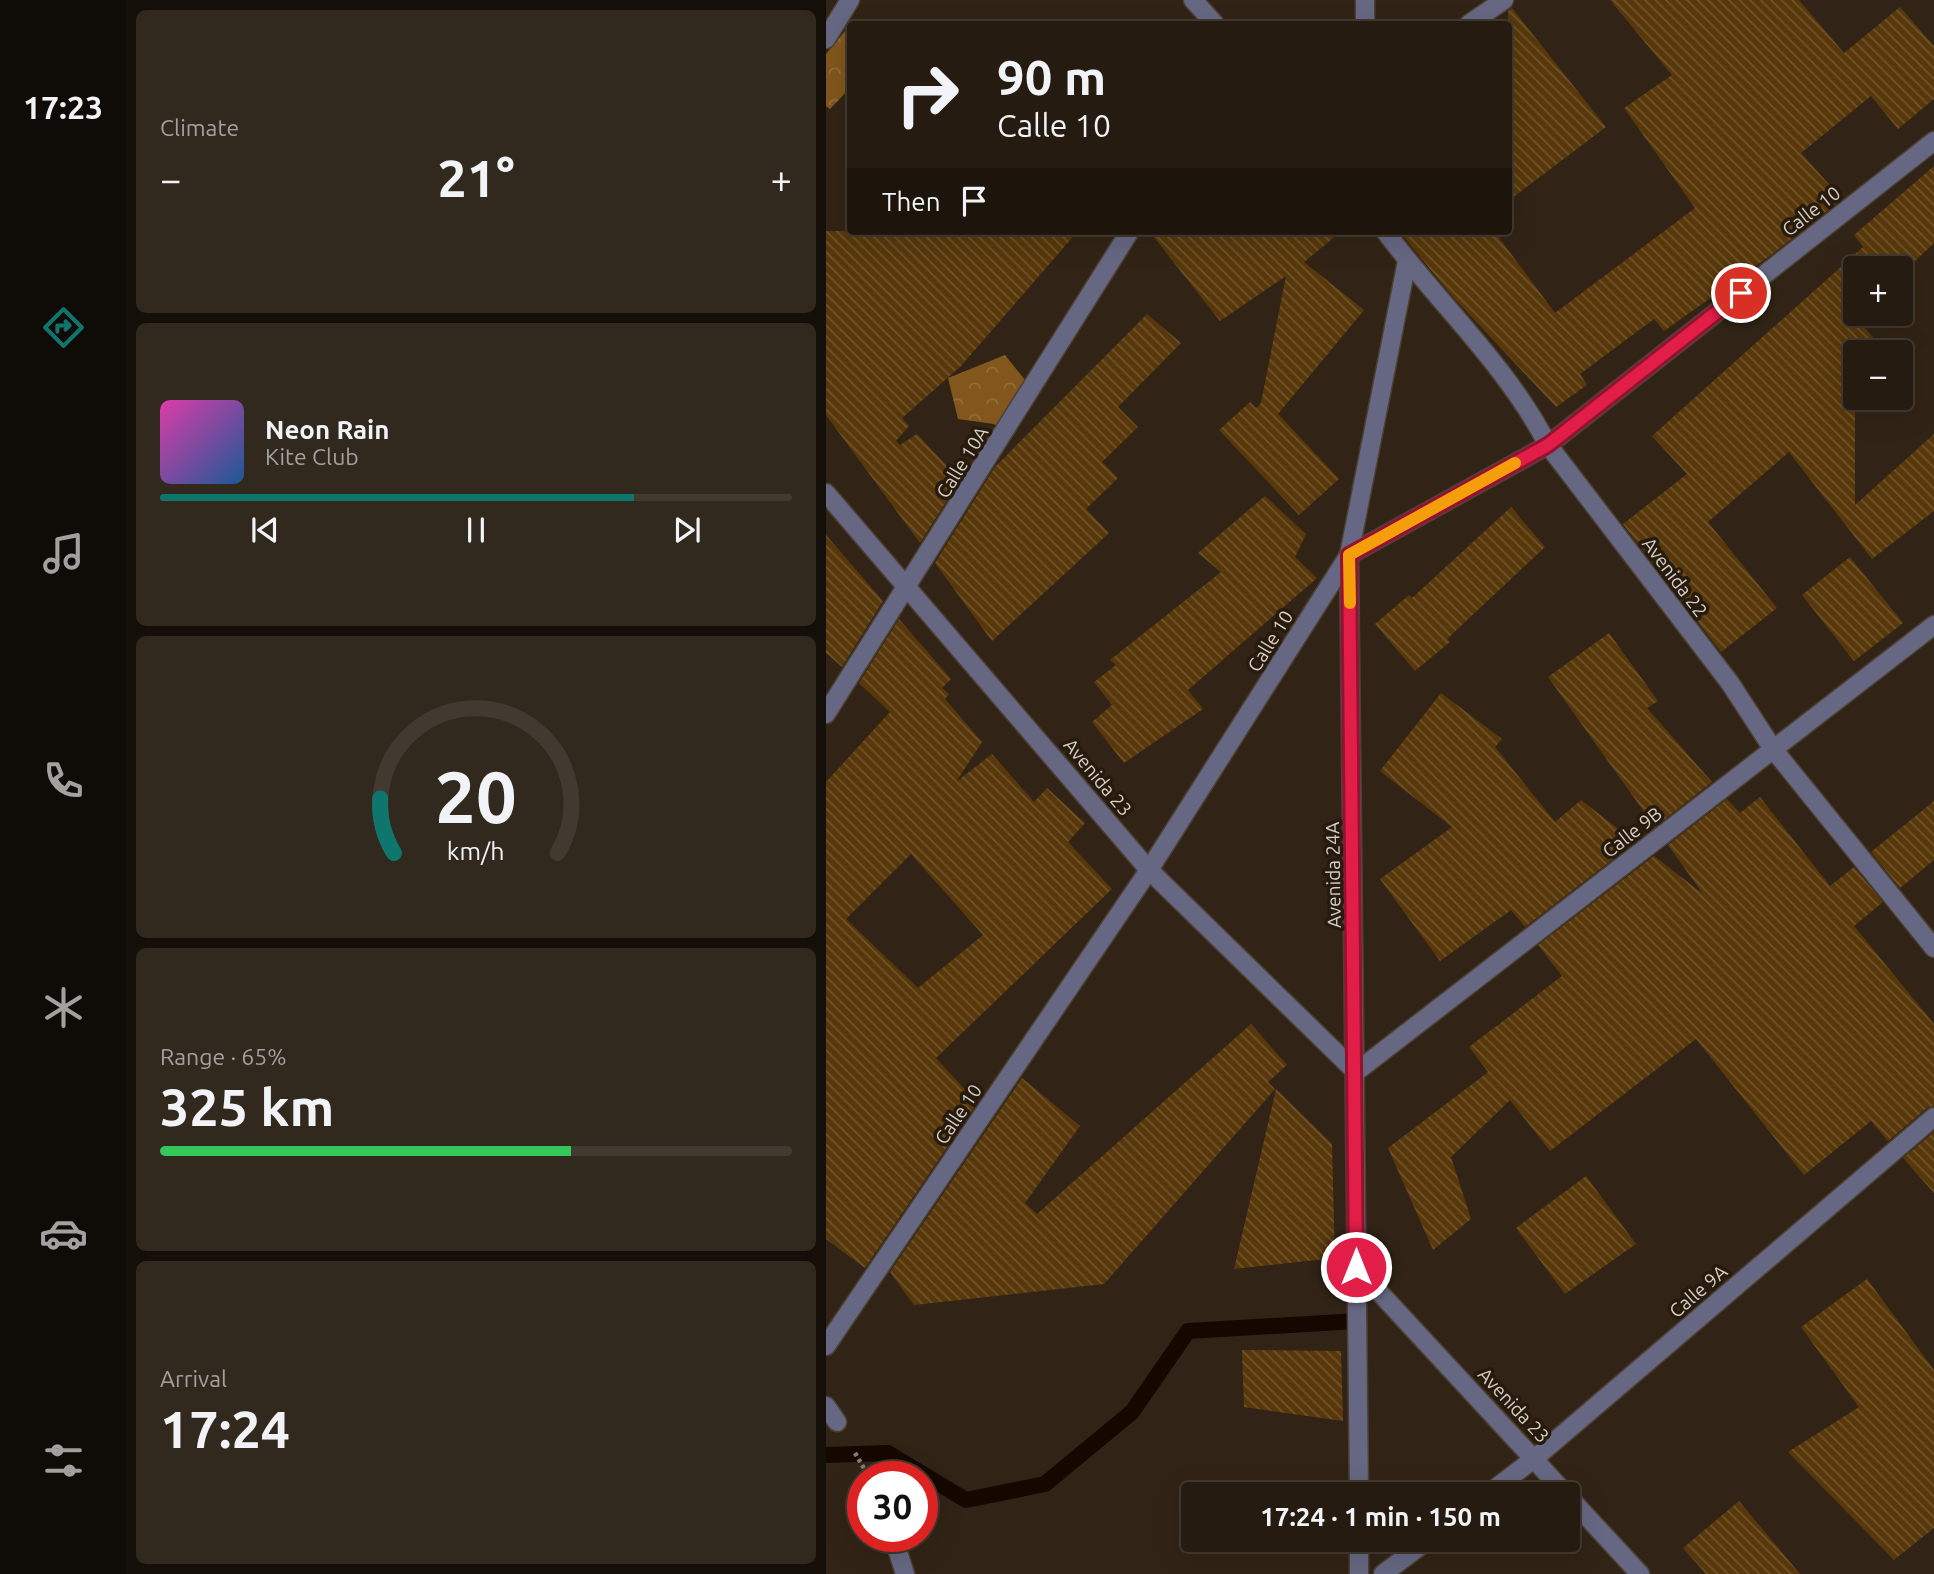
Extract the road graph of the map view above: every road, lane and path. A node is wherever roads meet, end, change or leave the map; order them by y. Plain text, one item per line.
1 (850, 0) edge
2 (1193, 0) edge
3 (1365, 0) edge
4 (1504, 0) edge
5 (1212, 21) edge
6 (1365, 21) edge
7 (1473, 21) edge
8 (826, 39) edge
9 (1934, 141) edge
10 (1128, 235) edge
11 (1388, 235) edge
12 (1407, 261) junction
13 (1548, 445) junction
14 (826, 493) edge
15 (1349, 555) junction
16 (909, 586) junction
17 (1934, 625) edge
18 (826, 714) edge
19 (1773, 750) junction
20 (1149, 870) junction
21 (1934, 948) edge
22 (1356, 1072) junction
23 (1934, 1117) edge
24 (1356, 1267) junction
25 (826, 1346) edge
26 (826, 1406) edge
27 (836, 1422) dead end
28 (1535, 1458) junction
29 (1359, 1482) edge
30 (1504, 1482) edge
31 (898, 1552) edge
32 (1359, 1552) edge
33 (1412, 1552) edge
34 (905, 1574) edge
35 (1360, 1574) edge
36 (1383, 1574) edge
37 (1640, 1574) edge

1 - 8 street
2 - 5 street
3 - 6 street
4 - 7 street
9 - 13 street, Calle 10
10 - 16 street, Calle 10A
11 - 12 street, Avenida 22
12 - 13 street, Avenida 22
12 - 15 street, Avenida 24A
13 - 15 street, Calle 10
13 - 19 street, Avenida 22
14 - 16 street, Avenida 23
15 - 20 street, Calle 10
15 - 22 street, Avenida 24A
16 - 18 street, Calle 10A
16 - 20 street, Avenida 23
17 - 19 street, Calle 9B
19 - 21 street, Avenida 22
19 - 22 street, Calle 9B
20 - 22 street, Avenida 23
20 - 25 street, Calle 10
22 - 24 street, Avenida 24A
23 - 28 street, Calle 9A
24 - 28 street, Avenida 23
24 - 29 street, Avenida 24A
26 - 27 street
28 - 30 street, Calle 9A
28 - 37 street, Avenida 23
31 - 34 street
32 - 35 street
33 - 36 street

